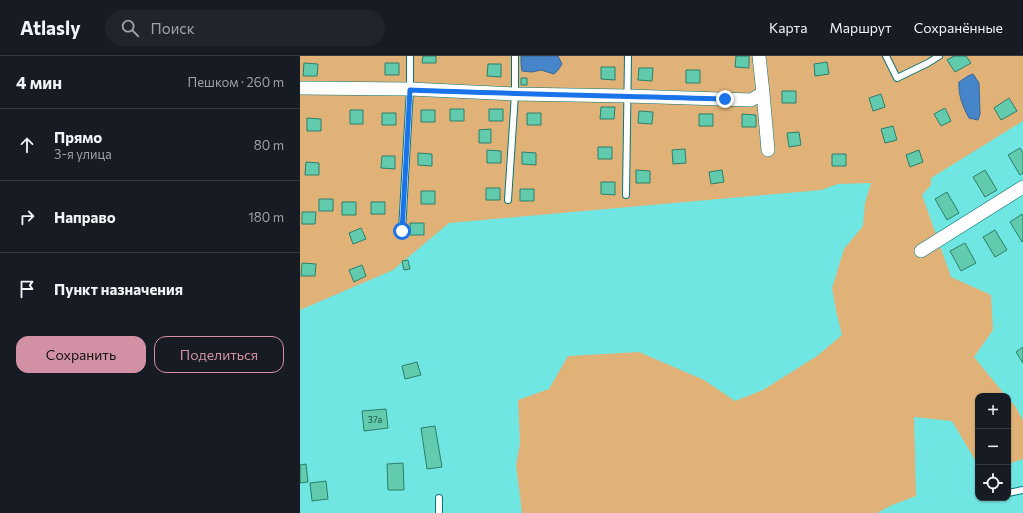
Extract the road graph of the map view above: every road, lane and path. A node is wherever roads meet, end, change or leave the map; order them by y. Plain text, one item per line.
1 (410, 56) edge
2 (515, 56) edge
3 (628, 56) edge
4 (759, 56) edge
5 (886, 56) edge
6 (939, 56) edge
7 (300, 88) edge
8 (410, 90) junction
9 (764, 93) junction
10 (515, 94) junction
11 (628, 96) junction
12 (768, 150) dead end
13 (1023, 187) edge
14 (626, 194) dead end
15 (508, 200) dead end
16 (402, 231) dead end
17 (921, 251) dead end
18 (1023, 490) edge
19 (1011, 492) edge
20 (439, 498) dead end
21 (439, 513) edge

1 - 8 lane
2 - 10 lane
3 - 11 lane
4 - 9 street
5 - 6 lane
7 - 8 street
8 - 10 street
8 - 16 lane
9 - 11 street
9 - 12 street
10 - 11 street
10 - 15 lane
11 - 14 lane
13 - 17 street
18 - 19 lane
20 - 21 lane

